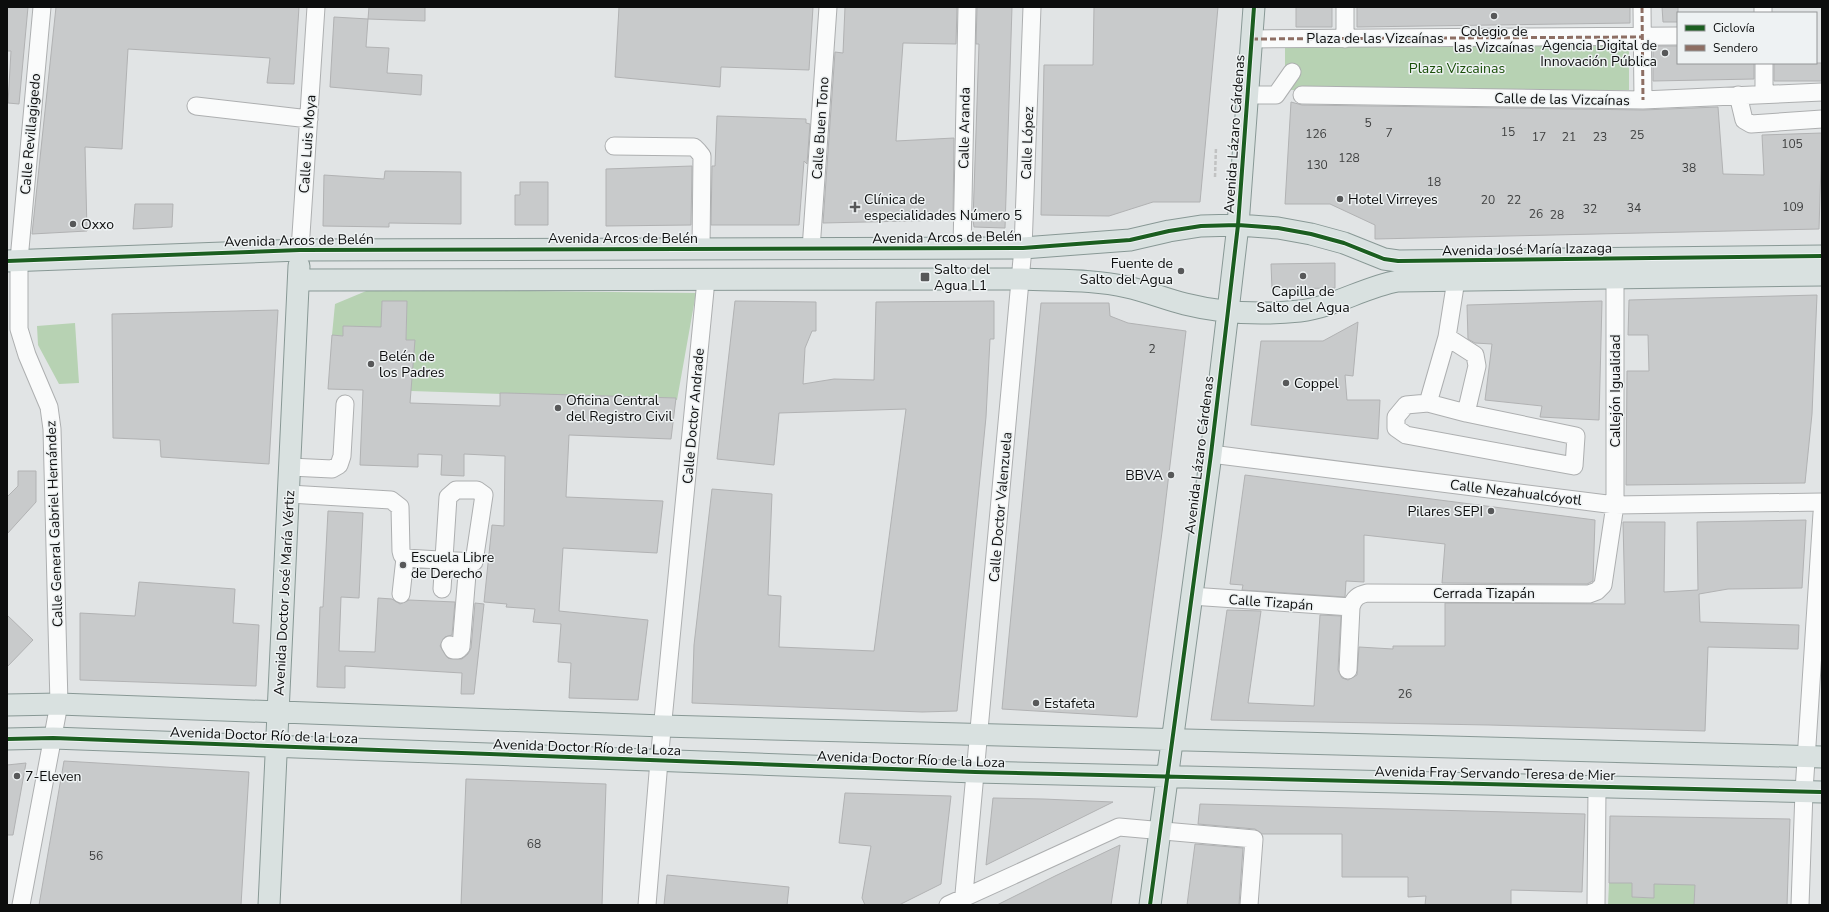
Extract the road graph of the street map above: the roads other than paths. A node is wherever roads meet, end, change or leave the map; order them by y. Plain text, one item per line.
1 (42, 7) edge
2 (316, 7) edge
3 (828, 7) edge
4 (967, 7) edge
5 (1032, 7) edge
6 (1254, 7) edge
7 (1345, 7) edge
8 (1642, 7) edge
9 (1642, 36) junction
10 (1677, 36) edge
11 (1345, 38) junction
12 (1252, 39) junction
13 (1764, 64) edge
14 (1292, 72) dead end
15 (1822, 92) edge
16 (1764, 94) junction
17 (1248, 95) junction
18 (1302, 96) dead end
19 (1738, 96) junction
20 (1643, 100) junction
21 (196, 106) dead end
22 (309, 119) junction
23 (1822, 119) edge
24 (614, 146) dead end
25 (1238, 225) junction
26 (962, 248) junction
27 (1023, 248) junction
28 (701, 249) junction
29 (811, 249) junction
30 (300, 250) junction
31 (1822, 256) edge
32 (13, 261) edge
33 (1822, 275) edge
34 (1614, 278) junction
35 (1020, 279) junction
36 (299, 280) junction
37 (706, 280) junction
38 (1456, 280) junction
39 (18, 291) joint
40 (1228, 311) junction
41 (1446, 337) junction
42 (1428, 403) junction
43 (345, 404) dead end
44 (1466, 413) junction
45 (1211, 454) junction
46 (290, 467) junction
47 (289, 494) junction
48 (1822, 502) edge
49 (1615, 505) junction
50 (1822, 513) edge
51 (405, 558) junction
52 (444, 560) junction
53 (468, 562) junction
54 (442, 589) dead end
55 (401, 594) dead end
56 (1191, 596) junction
57 (1352, 607) junction
58 (450, 645) dead end
59 (1818, 650) edge
60 (1348, 670) dead end
61 (7, 704) edge
62 (59, 704) junction
63 (279, 711) junction
64 (662, 726) junction
65 (978, 734) junction
66 (53, 738) junction
67 (7, 739) edge
68 (1172, 740) junction
69 (278, 747) junction
70 (1814, 757) edge
71 (659, 761) junction
72 (974, 772) junction
73 (1167, 777) junction
74 (1597, 786) junction
75 (1813, 792) edge
76 (1160, 830) junction
77 (963, 901) edge
78 (21, 905) edge
79 (269, 905) edge
80 (647, 905) edge
81 (948, 905) edge
82 (1150, 905) edge
83 (1249, 905) edge
84 (1596, 905) edge
85 (1800, 905) edge

1 - 32 street, Calle Revillagigedo
2 - 22 street, Calle Luis Moya
3 - 29 street, Calle Buen Tono
4 - 26 street, Calle Aranda
5 - 27 street, Calle López
6 - 12 main road, Avenida Lázaro Cárdenas
7 - 11 street
8 - 9 street
9 - 10 street, Plaza de las Vizcaínas
9 - 11 street, Plaza de las Vizcaínas
9 - 20 street
11 - 12 street, Plaza de las Vizcaínas
12 - 17 main road, Avenida Lázaro Cárdenas
13 - 16 street
14 - 17 street
15 - 16 street, Calle de las Vizcaínas
16 - 19 street, Calle de las Vizcaínas
17 - 25 main road, Avenida Lázaro Cárdenas
18 - 20 street, Calle de las Vizcaínas
19 - 20 street, Calle de las Vizcaínas
19 - 23 street
21 - 22 street
22 - 30 street, Calle Luis Moya
24 - 28 street
25 - 27 main road, Avenida Arcos de Belén
25 - 31 main road, Avenida José María Izazaga
25 - 40 main road, Avenida Lázaro Cárdenas
26 - 27 main road, Avenida Arcos de Belén
26 - 29 main road, Avenida Arcos de Belén
27 - 35 street, Calle López
28 - 29 main road, Avenida Arcos de Belén
28 - 30 main road, Avenida Arcos de Belén
30 - 32 main road, Avenida Arcos de Belén
30 - 36 main road, Calle Luis Moya
32 - 39 street, Calle Revillagigedo
33 - 34 main road
34 - 38 main road
34 - 49 street, Callejón Igualidad
35 - 37 main road
35 - 40 main road
35 - 65 street, Calle Doctor Valenzuela
36 - 37 main road
36 - 46 main road, Avenida Doctor José María Vértiz
37 - 64 street, Calle Doctor Andrade
38 - 40 main road
38 - 41 street
39 - 62 street, Calle General Gabriel Hernández
40 - 45 main road, Avenida Lázaro Cárdenas
41 - 42 street
41 - 44 street
42 - 44 street
42 - 44 street
43 - 46 street
45 - 49 street, Calle Nezahualcóyotl
45 - 56 main road, Avenida Lázaro Cárdenas
46 - 47 main road, Avenida Doctor José María Vértiz
47 - 51 street
47 - 63 main road, Avenida Doctor José María Vértiz
48 - 49 street, Calle Nezahualcóyotl
49 - 57 street, Cerrada Tizapán
50 - 59 street
51 - 52 street
51 - 55 street
52 - 53 street
52 - 53 street
52 - 54 street
53 - 58 street
56 - 57 street, Calle Tizapán
56 - 68 main road, Avenida Lázaro Cárdenas
57 - 60 street
59 - 70 street
61 - 62 main road, Avenida Doctor Río de la Loza
62 - 63 main road, Avenida Doctor Río de la Loza
62 - 66 street, Calle General Gabriel Hernández
63 - 64 main road, Avenida Doctor Río de la Loza
63 - 69 main road, Avenida Doctor José María Vértiz
64 - 65 main road, Avenida Doctor Río de la Loza
64 - 71 street, Calle Doctor Andrade
65 - 68 main road, Avenida Doctor Río de la Loza
65 - 72 street, Calle Doctor Valenzuela
66 - 67 main road, Avenida Doctor Río de la Loza
66 - 69 main road, Avenida Doctor Río de la Loza
66 - 78 street, Calle General Gabriel Hernández
68 - 70 main road, Avenida Fray Servando Teresa de Mier
68 - 73 main road, Avenida Lázaro Cárdenas
69 - 71 main road, Avenida Doctor Río de la Loza
69 - 79 main road, Avenida Doctor José María Vértiz
70 - 75 street
71 - 72 main road, Avenida Doctor Río de la Loza
71 - 80 street, Calle Doctor Andrade
72 - 73 main road, Avenida Doctor Río de la Loza
72 - 77 street, Calle Doctor Valenzuela
73 - 74 main road, Avenida Fray Servando Teresa de Mier
73 - 76 main road, Avenida Lázaro Cárdenas
74 - 75 main road, Avenida Fray Servando Teresa de Mier
74 - 84 street
75 - 85 street
76 - 77 street
76 - 82 main road, Avenida Lázaro Cárdenas
76 - 83 street
77 - 81 street

